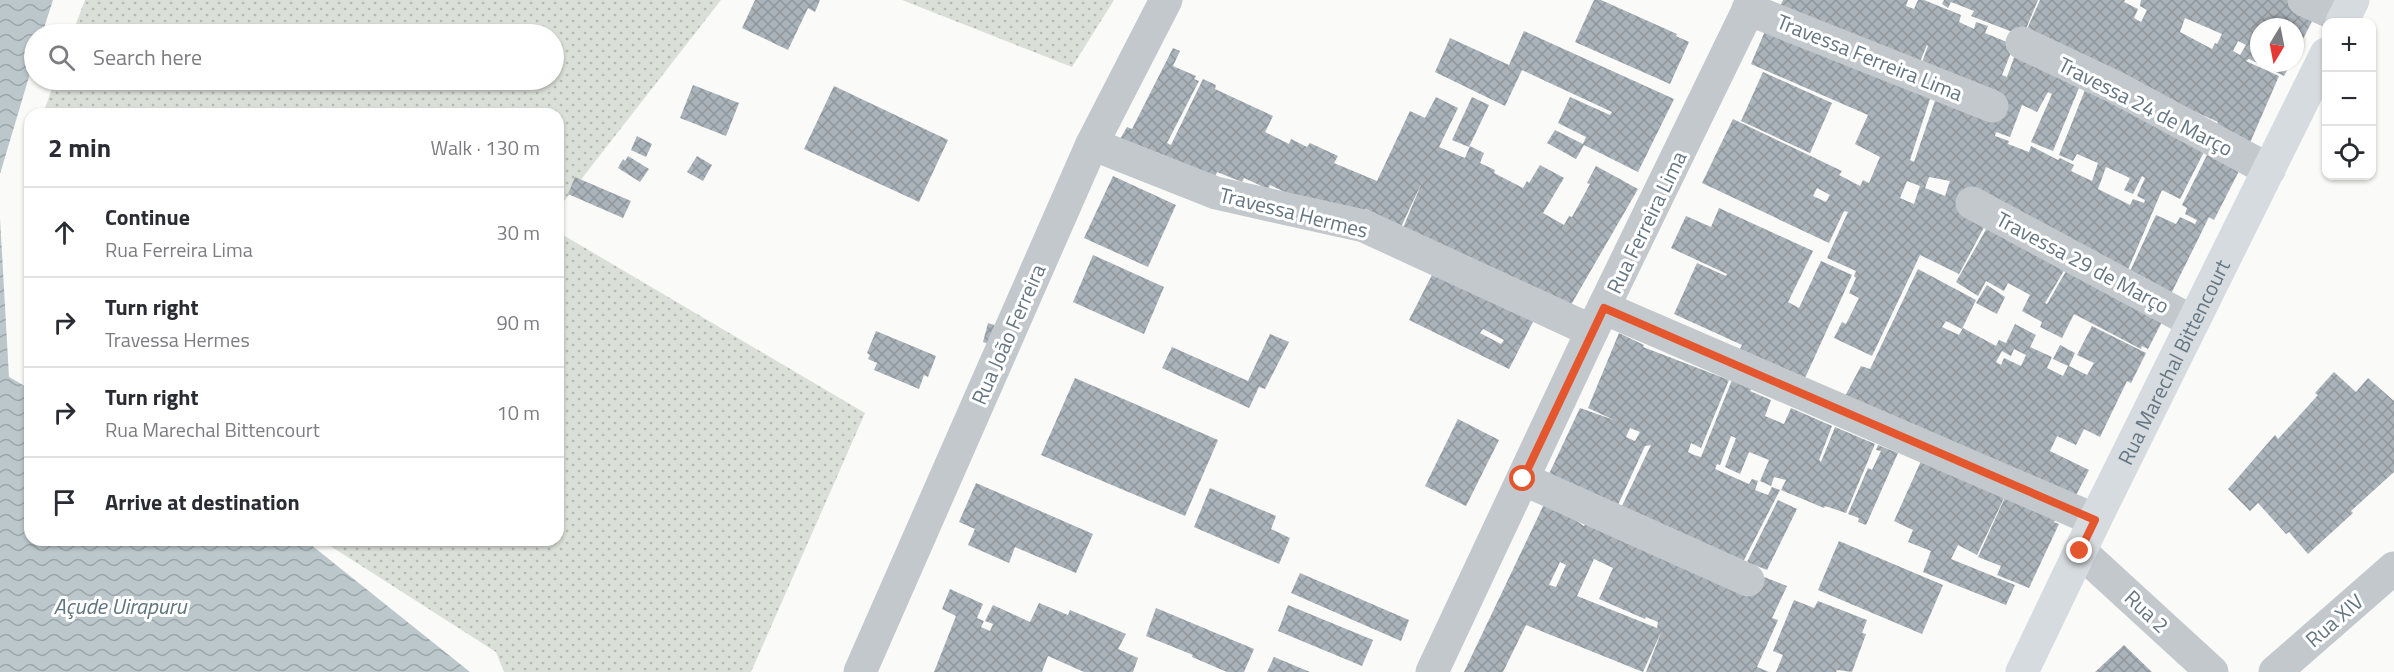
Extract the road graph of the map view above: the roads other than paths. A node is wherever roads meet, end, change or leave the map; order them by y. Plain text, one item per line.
1 (1166, 0) edge
2 (2304, 0) edge
3 (1751, 4) edge
4 (2346, 14) edge
5 (2022, 43) dead end
6 (2322, 62) edge
7 (1992, 106) dead end
8 (1092, 144) junction
9 (2269, 170) junction
10 (1972, 203) dead end
11 (1598, 319) junction
12 (2193, 322) junction
13 (1523, 479) junction
14 (2095, 520) junction
15 (2080, 551) junction
16 (2394, 568) edge
17 (1748, 580) dead end
18 (860, 672) edge
19 (1432, 672) edge
20 (2022, 672) edge
21 (2212, 672) edge
22 (2275, 672) edge

1 - 8 street, Rua João Ferreira
2 - 4 street
3 - 7 street, Travessa Ferreira Lima
3 - 11 street, Rua Ferreira Lima
5 - 9 street, Travessa 24 de Março
6 - 9 main road, Rua Marechal Bittencourt
8 - 11 street, Travessa Hermes
8 - 18 street, Rua João Ferreira
9 - 12 main road, Rua Marechal Bittencourt
10 - 12 street, Travessa 29 de Março
11 - 13 street, Rua Ferreira Lima
11 - 14 street, Travessa Hermes
12 - 14 main road, Rua Marechal Bittencourt
13 - 17 street
13 - 19 street, Rua Ferreira Lima
14 - 15 main road, Rua Marechal Bittencourt
15 - 20 main road, Rua Marechal Bittencourt
15 - 21 street, Rua 2
16 - 22 street, Rua XIV

